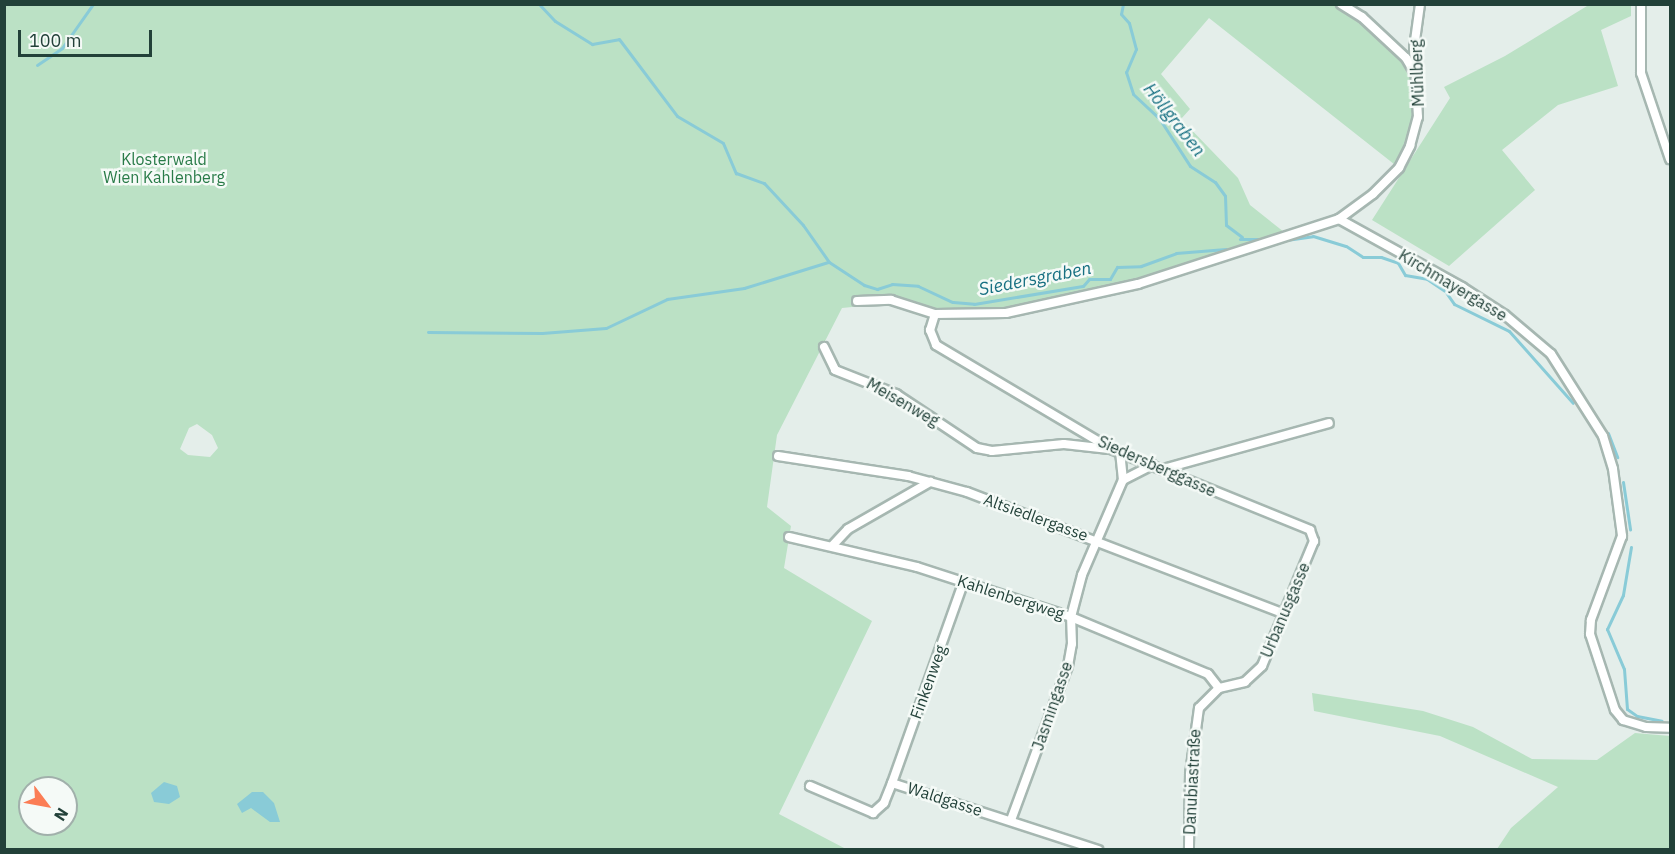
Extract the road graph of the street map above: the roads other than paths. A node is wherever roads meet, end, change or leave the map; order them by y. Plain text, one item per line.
1 (1341, 4) edge
2 (1420, 4) edge
3 (1641, 4) edge
4 (1415, 74) junction
5 (1671, 159) edge
6 (1339, 219) junction
7 (857, 301) dead end
8 (935, 314) junction
9 (824, 347) dead end
10 (1329, 423) dead end
11 (1111, 449) junction
12 (1120, 453) junction
13 (778, 456) dead end
14 (1152, 465) junction
15 (1163, 469) junction
16 (1123, 480) junction
17 (930, 482) junction
18 (789, 537) dead end
19 (1098, 539) junction
20 (1314, 541) joint
21 (832, 545) junction
22 (964, 581) junction
23 (1283, 613) junction
24 (1071, 617) junction
25 (1219, 687) junction
26 (1671, 728) edge
27 (892, 783) junction
28 (810, 786) dead end
29 (1011, 820) junction
30 (1098, 849) edge
31 (1189, 849) edge

1 - 4 street
2 - 4 street, Mühlberg
3 - 5 street
4 - 6 street, Mühlberg
6 - 8 street
6 - 26 street, Kirchmayergasse
7 - 8 street
8 - 11 street, Siedersberggasse
9 - 11 street, Meisenweg
10 - 15 street
11 - 12 street, Siedersberggasse
12 - 14 street, Siedersberggasse
12 - 16 street, Jasmingasse
13 - 17 street, Altsiedlergasse
14 - 15 street, Siedersberggasse
14 - 16 street
15 - 20 street, Siedersberggasse
16 - 19 street, Jasmingasse
17 - 19 street, Altsiedlergasse
17 - 21 street
18 - 21 street, Kahlenbergweg
19 - 23 street, Altsiedlergasse
19 - 24 street, Jasmingasse
20 - 23 street, Urbanusgasse
21 - 22 street, Kahlenbergweg
22 - 24 street, Kahlenbergweg
22 - 27 street, Finkenweg
23 - 25 street, Urbanusgasse
24 - 25 street, Kahlenbergweg
24 - 29 street, Jasmingasse
25 - 31 street, Danubiastraße
27 - 28 street, Waldgasse
27 - 29 street, Waldgasse
29 - 30 street, Waldgasse

